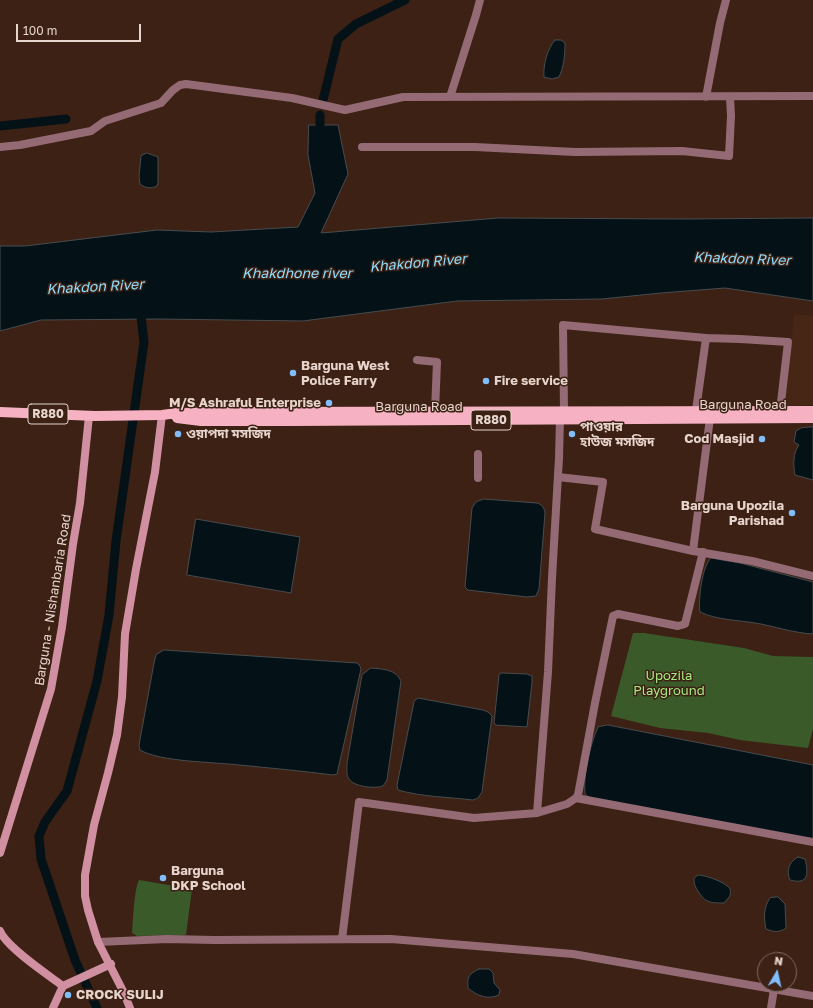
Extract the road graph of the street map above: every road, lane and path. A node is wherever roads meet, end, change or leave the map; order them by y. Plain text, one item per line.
1 (480, 0) edge
2 (726, 0) edge
3 (813, 96) edge
4 (450, 97) junction
5 (706, 97) junction
6 (730, 97) junction
7 (0, 147) edge
8 (362, 147) dead end
9 (706, 338) junction
10 (417, 360) dead end
11 (696, 410) junction
12 (435, 411) junction
13 (780, 411) junction
14 (813, 411) edge
15 (0, 412) edge
16 (166, 415) junction
17 (562, 415) junction
18 (92, 416) junction
19 (710, 418) junction
20 (813, 418) edge
21 (478, 454) dead end
22 (558, 477) junction
23 (478, 478) dead end
24 (693, 551) junction
25 (703, 552) junction
26 (813, 576) edge
27 (576, 798) junction
28 (537, 813) junction
29 (813, 842) edge
30 (0, 853) edge
31 (0, 930) edge
32 (342, 939) junction
33 (98, 942) junction
34 (110, 964) junction
35 (63, 986) junction
36 (757, 986) edge
37 (774, 992) edge
38 (791, 992) edge
39 (813, 996) edge
40 (53, 1008) edge
41 (130, 1008) edge
42 (771, 1008) edge

1 - 4 street
2 - 5 street
3 - 6 street
4 - 5 street
4 - 7 street
5 - 6 street
6 - 8 street
9 - 11 street
9 - 13 street
9 - 17 street
10 - 12 street
11 - 13 main road, Barguna Road / R880
11 - 17 main road, Barguna Road / R880
12 - 16 main road, Barguna Road / R880
12 - 17 main road, Barguna Road / R880
13 - 14 main road, Barguna Road / R880
15 - 18 main road, Barguna Road / R880
16 - 17 main road, Barguna Road / R880
16 - 18 main road, Barguna Road / R880
16 - 33 street
17 - 19 main road, Barguna Road / R880
17 - 22 street
18 - 30 street, Barguna - Nishanbaria Road
19 - 20 main road, Barguna Road / R880
19 - 24 street
21 - 23 street
22 - 24 street
22 - 28 street
24 - 25 street
25 - 26 street
25 - 27 street
27 - 28 street
27 - 29 street
28 - 32 street
31 - 35 street
32 - 33 street
32 - 36 street
33 - 34 street
34 - 35 street
34 - 41 street
35 - 40 street
37 - 42 street
38 - 39 street

